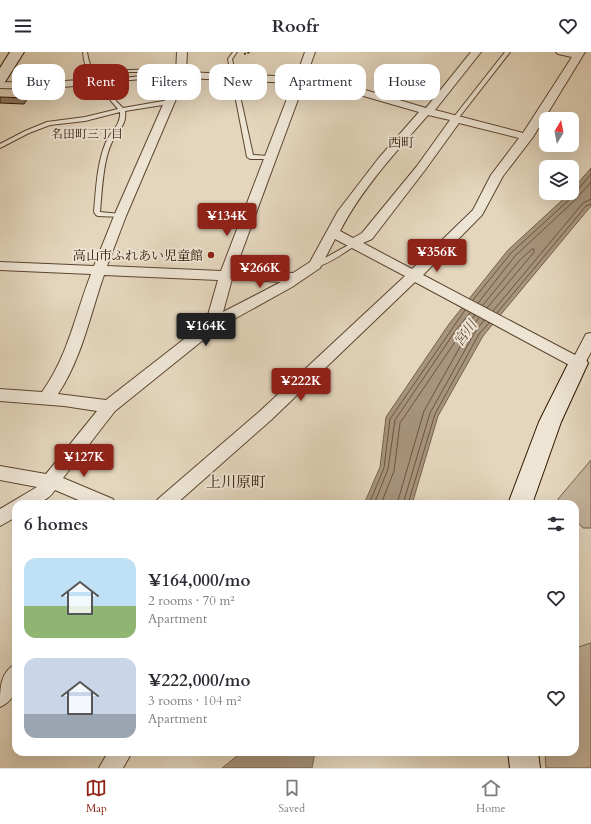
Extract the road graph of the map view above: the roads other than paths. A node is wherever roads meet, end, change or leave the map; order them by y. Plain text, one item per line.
1 (17, 52) edge
2 (85, 52) edge
3 (182, 52) edge
4 (235, 52) edge
5 (310, 52) edge
6 (476, 52) edge
7 (508, 52) edge
8 (561, 52) edge
9 (579, 54) edge
10 (87, 64) edge
11 (181, 64) edge
12 (231, 64) edge
13 (305, 64) edge
14 (129, 71) dead end
15 (2, 73) edge
16 (137, 73) edge
17 (73, 84) edge
18 (0, 85) edge
19 (366, 93) edge
20 (114, 100) edge
21 (238, 100) edge
22 (291, 100) edge
23 (169, 102) joint
24 (122, 110) junction
25 (427, 112) junction
26 (456, 119) junction
27 (527, 137) junction
28 (0, 146) edge
29 (269, 158) junction
30 (120, 216) junction
31 (332, 232) junction
32 (353, 244) junction
33 (315, 265) junction
34 (0, 266) edge
35 (99, 270) junction
36 (226, 275) junction
37 (414, 275) junction
38 (295, 278) junction
39 (213, 324) junction
40 (591, 338) edge
41 (578, 363) junction
42 (0, 395) edge
43 (47, 398) junction
44 (109, 407) junction
45 (0, 473) edge
46 (51, 482) junction
47 (30, 500) edge
48 (97, 500) edge
49 (169, 500) edge
50 (521, 500) edge
51 (12, 510) edge
52 (0, 518) edge
53 (12, 680) edge
54 (0, 696) edge
55 (118, 756) edge
56 (524, 756) edge
57 (110, 768) edge
58 (525, 768) edge

1 - 15 street
2 - 10 lane
3 - 11 street
4 - 12 lane
5 - 13 street
6 - 25 street
7 - 26 lane
8 - 9 street
9 - 27 street
14 - 16 lane
17 - 18 street
19 - 25 street
20 - 24 lane
21 - 29 lane
22 - 29 street
23 - 24 lane
23 - 30 street
24 - 28 lane
24 - 30 lane
25 - 26 street
25 - 31 street
26 - 27 street
26 - 32 street
27 - 37 street
29 - 36 street
30 - 35 street
31 - 32 street
31 - 33 street
32 - 33 lane
32 - 37 street
33 - 38 street
34 - 35 street
35 - 36 street
35 - 43 street
36 - 38 street
36 - 39 street
37 - 41 street
37 - 49 street
38 - 39 street
39 - 44 street
40 - 41 street
41 - 50 street
42 - 43 street
43 - 44 street
44 - 46 street
45 - 46 street
46 - 47 street
46 - 48 street
51 - 52 street
53 - 54 street
55 - 57 street
56 - 58 street

